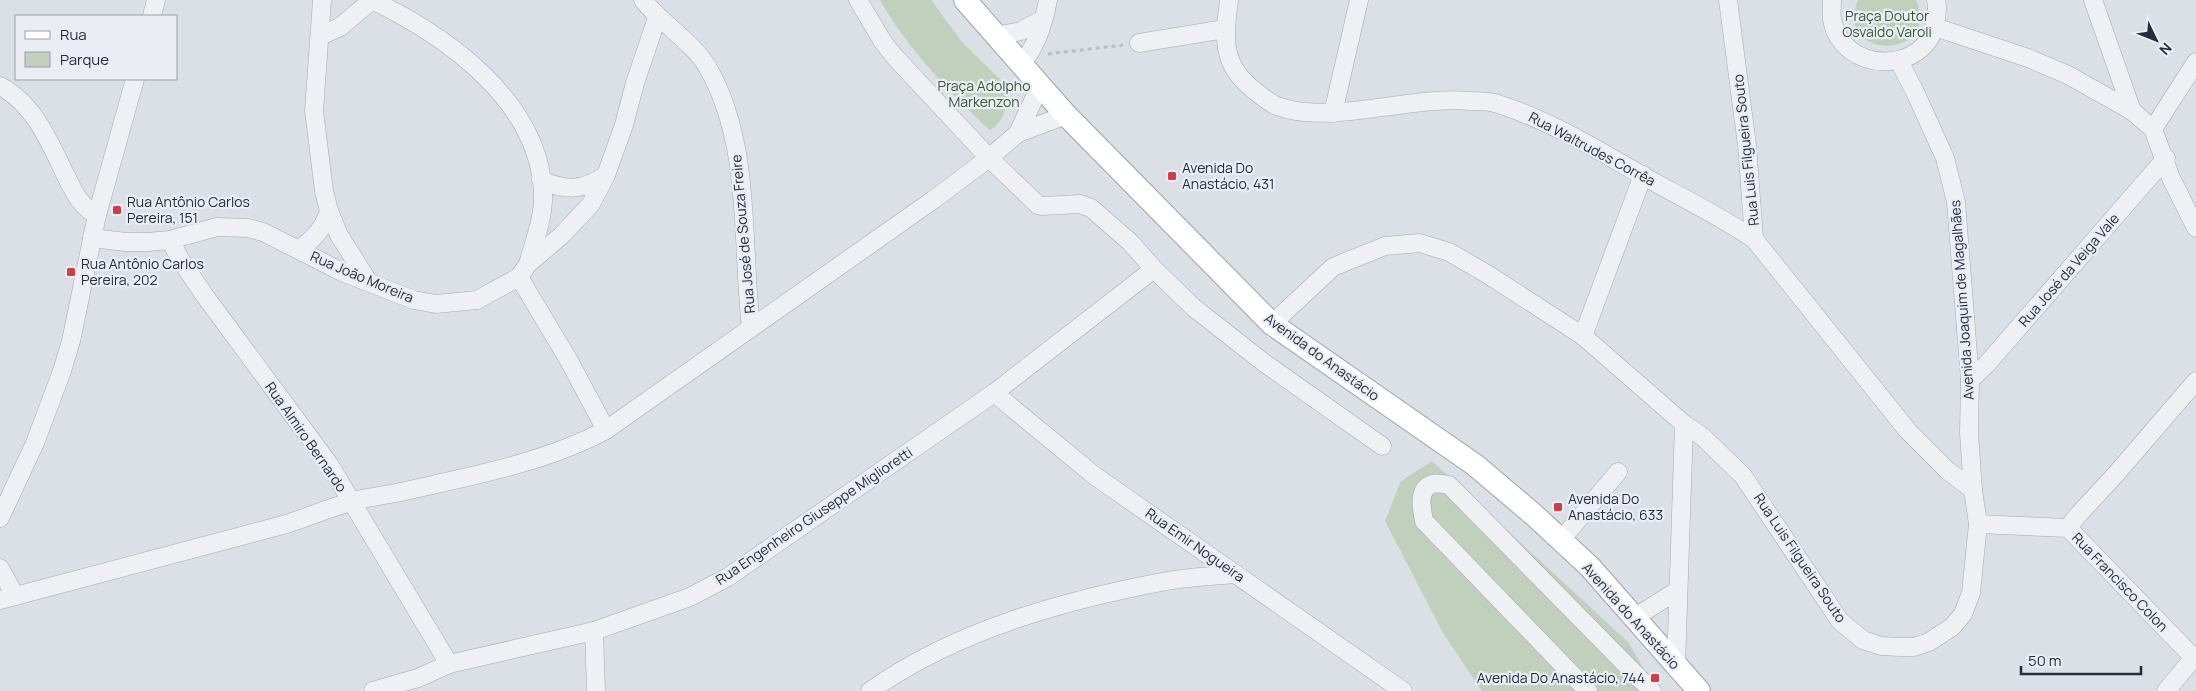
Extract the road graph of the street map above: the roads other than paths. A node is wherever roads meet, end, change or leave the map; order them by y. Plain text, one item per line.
1 (156, 0) edge
2 (322, 0) edge
3 (372, 0) edge
4 (643, 0) edge
5 (858, 0) edge
6 (966, 0) edge
7 (1048, 0) edge
8 (1230, 0) edge
9 (1358, 0) edge
10 (1728, 0) edge
11 (1832, 0) edge
12 (1936, 0) edge
13 (2093, 0) edge
14 (152, 15) edge
15 (657, 18) junction
16 (1044, 19) junction
17 (1935, 27) junction
18 (1225, 29) junction
19 (320, 36) junction
20 (996, 36) junction
21 (1139, 43) road end
22 (1025, 60) junction
23 (1899, 61) junction
24 (2196, 62) edge
25 (135, 80) edge
26 (0, 86) edge
27 (1040, 86) junction
28 (2132, 111) junction
29 (1334, 113) junction
30 (1066, 115) junction
31 (2153, 129) junction
32 (1018, 133) junction
33 (989, 158) junction
34 (2166, 158) junction
35 (606, 175) junction
36 (1643, 176) junction
37 (541, 180) junction
38 (329, 211) junction
39 (97, 215) junction
40 (2196, 228) edge
41 (92, 238) junction
42 (1754, 239) junction
43 (170, 240) junction
44 (299, 249) junction
45 (1154, 269) junction
46 (523, 271) junction
47 (368, 281) junction
48 (1272, 324) junction
49 (751, 328) junction
50 (1583, 336) junction
51 (1970, 380) junction
52 (2196, 381) edge
53 (994, 393) junction
54 (1684, 424) junction
55 (606, 430) junction
56 (1382, 446) dead end
57 (1618, 472) dead end
58 (1973, 490) junction
59 (351, 502) junction
60 (0, 518) edge
61 (1978, 524) junction
62 (2068, 528) junction
63 (1561, 540) junction
64 (0, 568) edge
65 (1236, 574) junction
66 (1678, 590) junction
67 (8, 598) edge
68 (1634, 618) junction
69 (594, 631) junction
70 (2195, 656) edge
71 (449, 664) junction
72 (1676, 667) junction
73 (418, 685) edge
74 (373, 691) edge
75 (596, 691) edge
76 (870, 691) edge
77 (1402, 691) edge
78 (1588, 691) edge
79 (1652, 691) edge
80 (1699, 691) edge
81 (2166, 691) edge

1 - 14 street
2 - 19 street
3 - 19 street
3 - 37 street
4 - 15 street
5 - 33 street
6 - 20 main road, Avenida do Anastácio
7 - 16 street
8 - 18 street, Rua Waltrudes Corrêa
9 - 29 street
10 - 42 street, Rua Luis Filgueira Souto
11 - 23 street
12 - 17 street
13 - 28 street
15 - 35 street, Rua João Moreira
15 - 49 street, Rua José de Souza Freire
16 - 20 street
16 - 22 street
17 - 23 street
17 - 28 street
18 - 21 street
18 - 29 street, Rua Waltrudes Corrêa
19 - 38 street
20 - 22 main road, Avenida do Anastácio
22 - 27 main road, Avenida do Anastácio
23 - 51 street, Avenida Joaquim de Magalhães
24 - 31 street
25 - 39 street
26 - 39 street
27 - 30 main road, Avenida do Anastácio
27 - 32 street
28 - 31 street
29 - 36 street, Rua Waltrudes Corrêa
30 - 32 street
30 - 48 main road, Avenida do Anastácio
31 - 34 street
32 - 33 street
33 - 45 street
33 - 49 street
34 - 40 street
34 - 51 street, Rua José da Veiga Vale
35 - 37 street
35 - 46 street, Rua João Moreira
36 - 42 street, Rua Waltrudes Corrêa
36 - 50 street
37 - 46 street
38 - 44 street
38 - 47 street
39 - 41 street
41 - 43 street, Rua João Moreira
41 - 60 street
42 - 58 street, Rua Luis Filgueira Souto
43 - 44 street, Rua João Moreira
43 - 59 street, Rua Almiro Bernardo
44 - 47 street, Rua João Moreira
45 - 53 street, Rua Engenheiro Giuseppe Miglioretti
45 - 56 street
46 - 47 street, Rua João Moreira
46 - 55 street
48 - 50 street, Rua Luis Filgueira Souto
48 - 63 main road, Avenida do Anastácio
49 - 55 street
50 - 54 street, Rua Luis Filgueira Souto
51 - 58 street, Avenida Joaquim de Magalhães
52 - 62 street
53 - 65 street, Rua Emir Nogueira
53 - 69 street, Rua Engenheiro Giuseppe Miglioretti
54 - 61 street, Rua Luis Filgueira Souto
54 - 66 street
55 - 59 street
57 - 63 street
58 - 61 street, Rua Luis Filgueira Souto
59 - 67 street
59 - 71 street, Rua Almiro Bernardo
61 - 62 street, Rua Francisco Colon
62 - 70 street, Rua Francisco Colon
63 - 68 main road, Avenida do Anastácio
64 - 67 street
65 - 76 street
65 - 77 street, Rua Emir Nogueira
66 - 68 street
66 - 72 street
68 - 72 main road, Avenida do Anastácio
69 - 71 street, Rua Engenheiro Giuseppe Miglioretti
69 - 75 street
70 - 81 street
71 - 73 street, Rua Engenheiro Giuseppe Miglioretti
72 - 80 main road, Avenida do Anastácio
73 - 74 street, Rua Engenheiro Giuseppe Miglioretti
78 - 79 street

